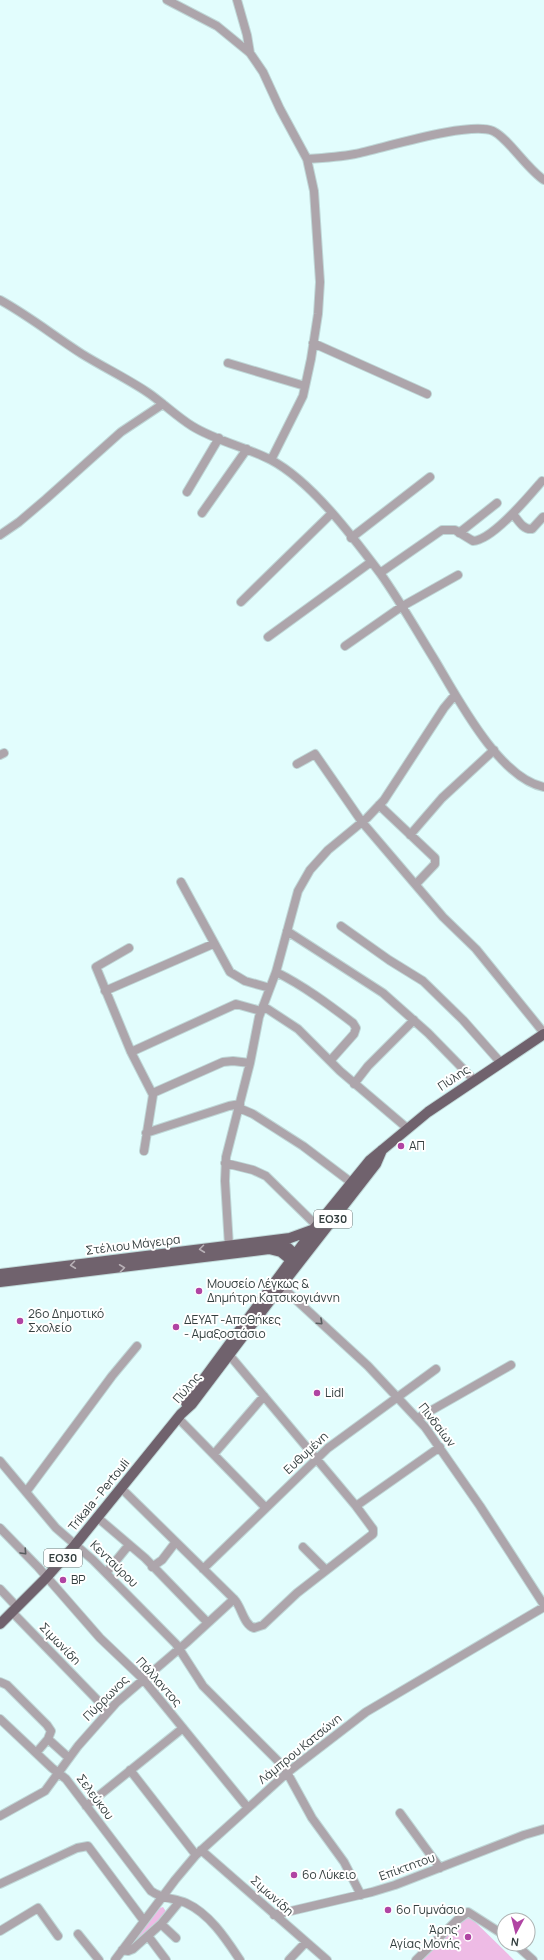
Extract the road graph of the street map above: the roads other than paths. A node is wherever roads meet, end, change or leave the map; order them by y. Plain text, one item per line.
1 (167, 0) edge
2 (236, 0) edge
3 (250, 52) junction
4 (307, 160) junction
5 (544, 180) edge
6 (0, 300) edge
7 (313, 343) junction
8 (228, 363) dead end
9 (305, 386) junction
10 (426, 394) dead end
11 (163, 404) junction
12 (219, 438) junction
13 (247, 449) junction
14 (271, 460) junction
15 (430, 477) dead end
16 (542, 481) dead end
17 (187, 492) dead end
18 (497, 503) dead end
19 (202, 513) dead end
20 (332, 514) junction
21 (513, 514) junction
22 (543, 517) edge
23 (459, 533) junction
24 (0, 535) edge
25 (351, 538) junction
26 (371, 562) junction
27 (380, 573) junction
28 (458, 575) dead end
29 (241, 602) dead end
30 (402, 607) junction
31 (268, 637) dead end
32 (344, 646) dead end
33 (454, 696) junction
34 (494, 750) junction
35 (297, 764) dead end
36 (544, 787) edge
37 (379, 805) junction
38 (362, 822) junction
39 (410, 835) junction
40 (181, 882) dead end
41 (416, 884) junction
42 (341, 926) dead end
43 (287, 931) junction
44 (213, 944) junction
45 (129, 948) dead end
46 (276, 972) junction
47 (270, 988) junction
48 (105, 991) junction
49 (262, 1008) junction
50 (414, 1020) junction
51 (544, 1034) edge
52 (131, 1052) junction
53 (330, 1061) junction
54 (501, 1062) junction
55 (250, 1063) junction
56 (474, 1080) junction
57 (354, 1084) junction
58 (153, 1092) junction
59 (240, 1106) junction
60 (407, 1128) junction
61 (146, 1133) junction
62 (144, 1150) dead end
63 (382, 1150) junction
64 (225, 1163) junction
65 (352, 1183) junction
66 (316, 1227) junction
67 (269, 1240) junction
68 (229, 1246) junction
69 (258, 1250) junction
70 (297, 1260) junction
71 (0, 1274) edge
72 (0, 1282) edge
73 (280, 1282) junction
74 (137, 1346) dead end
75 (227, 1353) junction
76 (511, 1366) dead end
77 (436, 1369) dead end
78 (264, 1396) junction
79 (398, 1397) junction
80 (180, 1416) junction
81 (418, 1418) junction
82 (440, 1447) junction
83 (214, 1454) junction
84 (316, 1458) junction
85 (0, 1462) edge
86 (122, 1489) junction
87 (26, 1492) junction
88 (356, 1506) junction
89 (266, 1508) junction
90 (98, 1518) junction
91 (0, 1528) edge
92 (175, 1542) junction
93 (75, 1545) junction
94 (128, 1546) junction
95 (303, 1546) dead end
96 (152, 1567) junction
97 (203, 1569) junction
98 (326, 1570) junction
99 (106, 1573) junction
100 (46, 1578) junction
101 (0, 1589) edge
102 (234, 1599) junction
103 (544, 1606) edge
104 (14, 1609) junction
105 (208, 1623) junction
106 (0, 1624) edge
107 (180, 1648) junction
108 (143, 1679) junction
109 (0, 1682) edge
110 (108, 1711) junction
111 (0, 1719) edge
112 (183, 1728) junction
113 (48, 1739) junction
114 (36, 1753) junction
115 (69, 1758) junction
116 (130, 1770) junction
117 (288, 1772) junction
118 (59, 1773) junction
119 (86, 1806) junction
120 (248, 1808) junction
121 (400, 1813) dead end
122 (0, 1816) edge
123 (544, 1829) edge
124 (198, 1852) junction
125 (440, 1868) junction
126 (0, 1884) edge
127 (361, 1895) junction
128 (162, 1897) junction
129 (180, 1901) junction
130 (274, 1915) junction
131 (144, 1921) junction
132 (161, 1924) junction
133 (496, 1930) edge
134 (0, 1931) edge
135 (78, 1934) dead end
136 (58, 1936) dead end
137 (148, 1936) junction
138 (176, 1938) dead end
139 (306, 1942) junction
140 (122, 1950) junction
141 (524, 1952) edge
142 (99, 1960) edge
143 (115, 1960) edge
144 (166, 1960) edge
145 (240, 1960) edge
146 (289, 1960) edge
147 (327, 1960) edge
148 (416, 1960) edge
149 (533, 1960) edge

1 - 3 street
2 - 3 street
3 - 4 street
4 - 5 street
4 - 7 street
6 - 11 street
7 - 9 street
7 - 10 street
8 - 9 street
9 - 14 street
11 - 12 street
11 - 24 street
12 - 13 street
12 - 17 street
13 - 14 street
13 - 19 street
14 - 20 street
15 - 25 street
16 - 21 street
18 - 23 street
20 - 25 street
20 - 29 street
21 - 22 street
21 - 23 street
23 - 27 street
25 - 26 street
26 - 27 street
26 - 31 street
27 - 30 street
28 - 30 street
30 - 32 street
30 - 33 street
33 - 34 street
33 - 37 street
34 - 36 street
34 - 39 street
35 - 38 street
37 - 38 street
37 - 39 street
38 - 41 street
38 - 43 street
39 - 41 street
40 - 44 street
41 - 51 street
42 - 54 street
43 - 46 street
43 - 50 street
44 - 47 street
44 - 48 street
45 - 48 street
46 - 47 street
46 - 53 street
47 - 49 street
48 - 52 street
49 - 52 street
49 - 53 street
49 - 55 street
50 - 56 street
50 - 57 street
51 - 54 main road, Πύλης / ΕΟ30
52 - 58 street
53 - 57 street
54 - 56 main road, Πύλης / ΕΟ30
55 - 58 street
55 - 59 street
56 - 60 main road, Πύλης / ΕΟ30
57 - 60 street
58 - 61 street
59 - 61 street
59 - 64 street
59 - 65 street
60 - 63 main road, Πύλης / ΕΟ30
61 - 62 street
63 - 65 main road, Πύλης / ΕΟ30
63 - 70 main road, Πύλης / ΕΟ30
64 - 66 street
64 - 68 street
65 - 66 main road, Πύλης / ΕΟ30
66 - 67 main road, Στέλιου Μάγειρα
66 - 70 main road, Πύλης / ΕΟ30
67 - 68 main road, Στέλιου Μάγειρα
67 - 70 main road
68 -> 71 main road, Στέλιου Μάγειρα
69 - 70 main road, Στέλιου Μάγειρα
72 -> 69 main road, Στέλιου Μάγειρα
69 - 73 main road
70 - 73 main road, Πύλης / ΕΟ30
73 - 75 main road, Πύλης / ΕΟ30
73 -> 79 street, Πινδαίων
74 - 87 street
75 - 78 street
75 - 80 main road, Πύλης / ΕΟ30
76 - 81 street
77 - 79 street, Ευθυμένη
78 - 83 street
78 - 84 street
79 - 81 street, Πινδαίων
79 - 84 street, Ευθυμένη
80 - 83 street
80 - 86 main road, Trikala - Pertouli / ΕΟ30
81 - 82 street, Πινδαίων
82 - 88 street
82 - 103 street, Πινδαίων
83 - 89 street
84 - 88 street
84 - 89 street, Ευθυμένη
85 - 87 street, Κενταύρου
86 - 90 main road, Trikala - Pertouli / ΕΟ30
86 - 92 street
87 - 93 street, Κενταύρου
88 - 98 street
89 - 97 street, Ευθυμένη
90 - 93 main road, Trikala - Pertouli / ΕΟ30
90 - 94 street
91 -> 100 street, Πάλλαντος
92 - 96 street
92 - 97 street
93 - 99 street, Κενταύρου
93 - 100 main road, Trikala - Pertouli / ΕΟ30
94 - 96 street
94 - 99 street
95 - 98 street
96 - 105 street
97 - 102 street
98 - 102 street
99 - 107 street, Κενταύρου
100 - 104 main road, Trikala - Pertouli / ΕΟ30
100 - 108 street, Πάλλαντος
101 - 104 street, Σιμωνίδη
102 - 105 street, Πύρρωνος
103 - 117 street, Λάμπρου Κατσώνη
104 - 106 main road, Trikala - Pertouli / ΕΟ30
104 - 110 street, Σιμωνίδη
105 - 107 street, Πύρρωνος
107 - 108 street, Πύρρωνος
107 - 117 street, Κενταύρου
108 - 110 street, Πύρρωνος
108 - 112 street, Πάλλαντος
109 - 113 street
110 - 115 street, Πύρρωνος
111 - 114 street, Σελεύκου
112 - 116 street
112 - 120 street, Πάλλαντος
113 - 114 street
113 - 115 street
114 - 118 street, Σελεύκου
115 - 118 street, Πύρρωνος
116 - 119 street
116 - 124 street, Σιμωνίδη
117 - 120 street, Λάμπρου Κατσώνη
117 - 127 street, Κενταύρου
118 - 119 street, Σελεύκου
118 - 122 street, Πύρρωνος
119 - 128 street, Σελεύκου
120 - 124 street, Λάμπρου Κατσώνη
121 - 125 street
123 - 125 street, Επίκτητου
124 - 128 street, Λάμπρου Κατσώνη
124 - 130 street, Σιμωνίδη
125 - 127 street, Επίκτητου
126 - 131 street
127 - 130 street, Επίκτητου
128 - 129 street
128 - 131 street, Λάμπρου Κατσώνη
129 - 132 street
129 - 145 street
130 - 139 street, Σιμωνίδη
131 - 140 street, Λάμπρου Κατσώνη
132 - 137 street
132 - 138 street
133 - 148 street
134 - 136 street
135 - 142 street
137 - 140 street
137 - 144 street
139 - 146 street
139 - 147 street, Σιμωνίδη
140 - 143 street, Λάμπρου Κατσώνη
141 - 149 street

